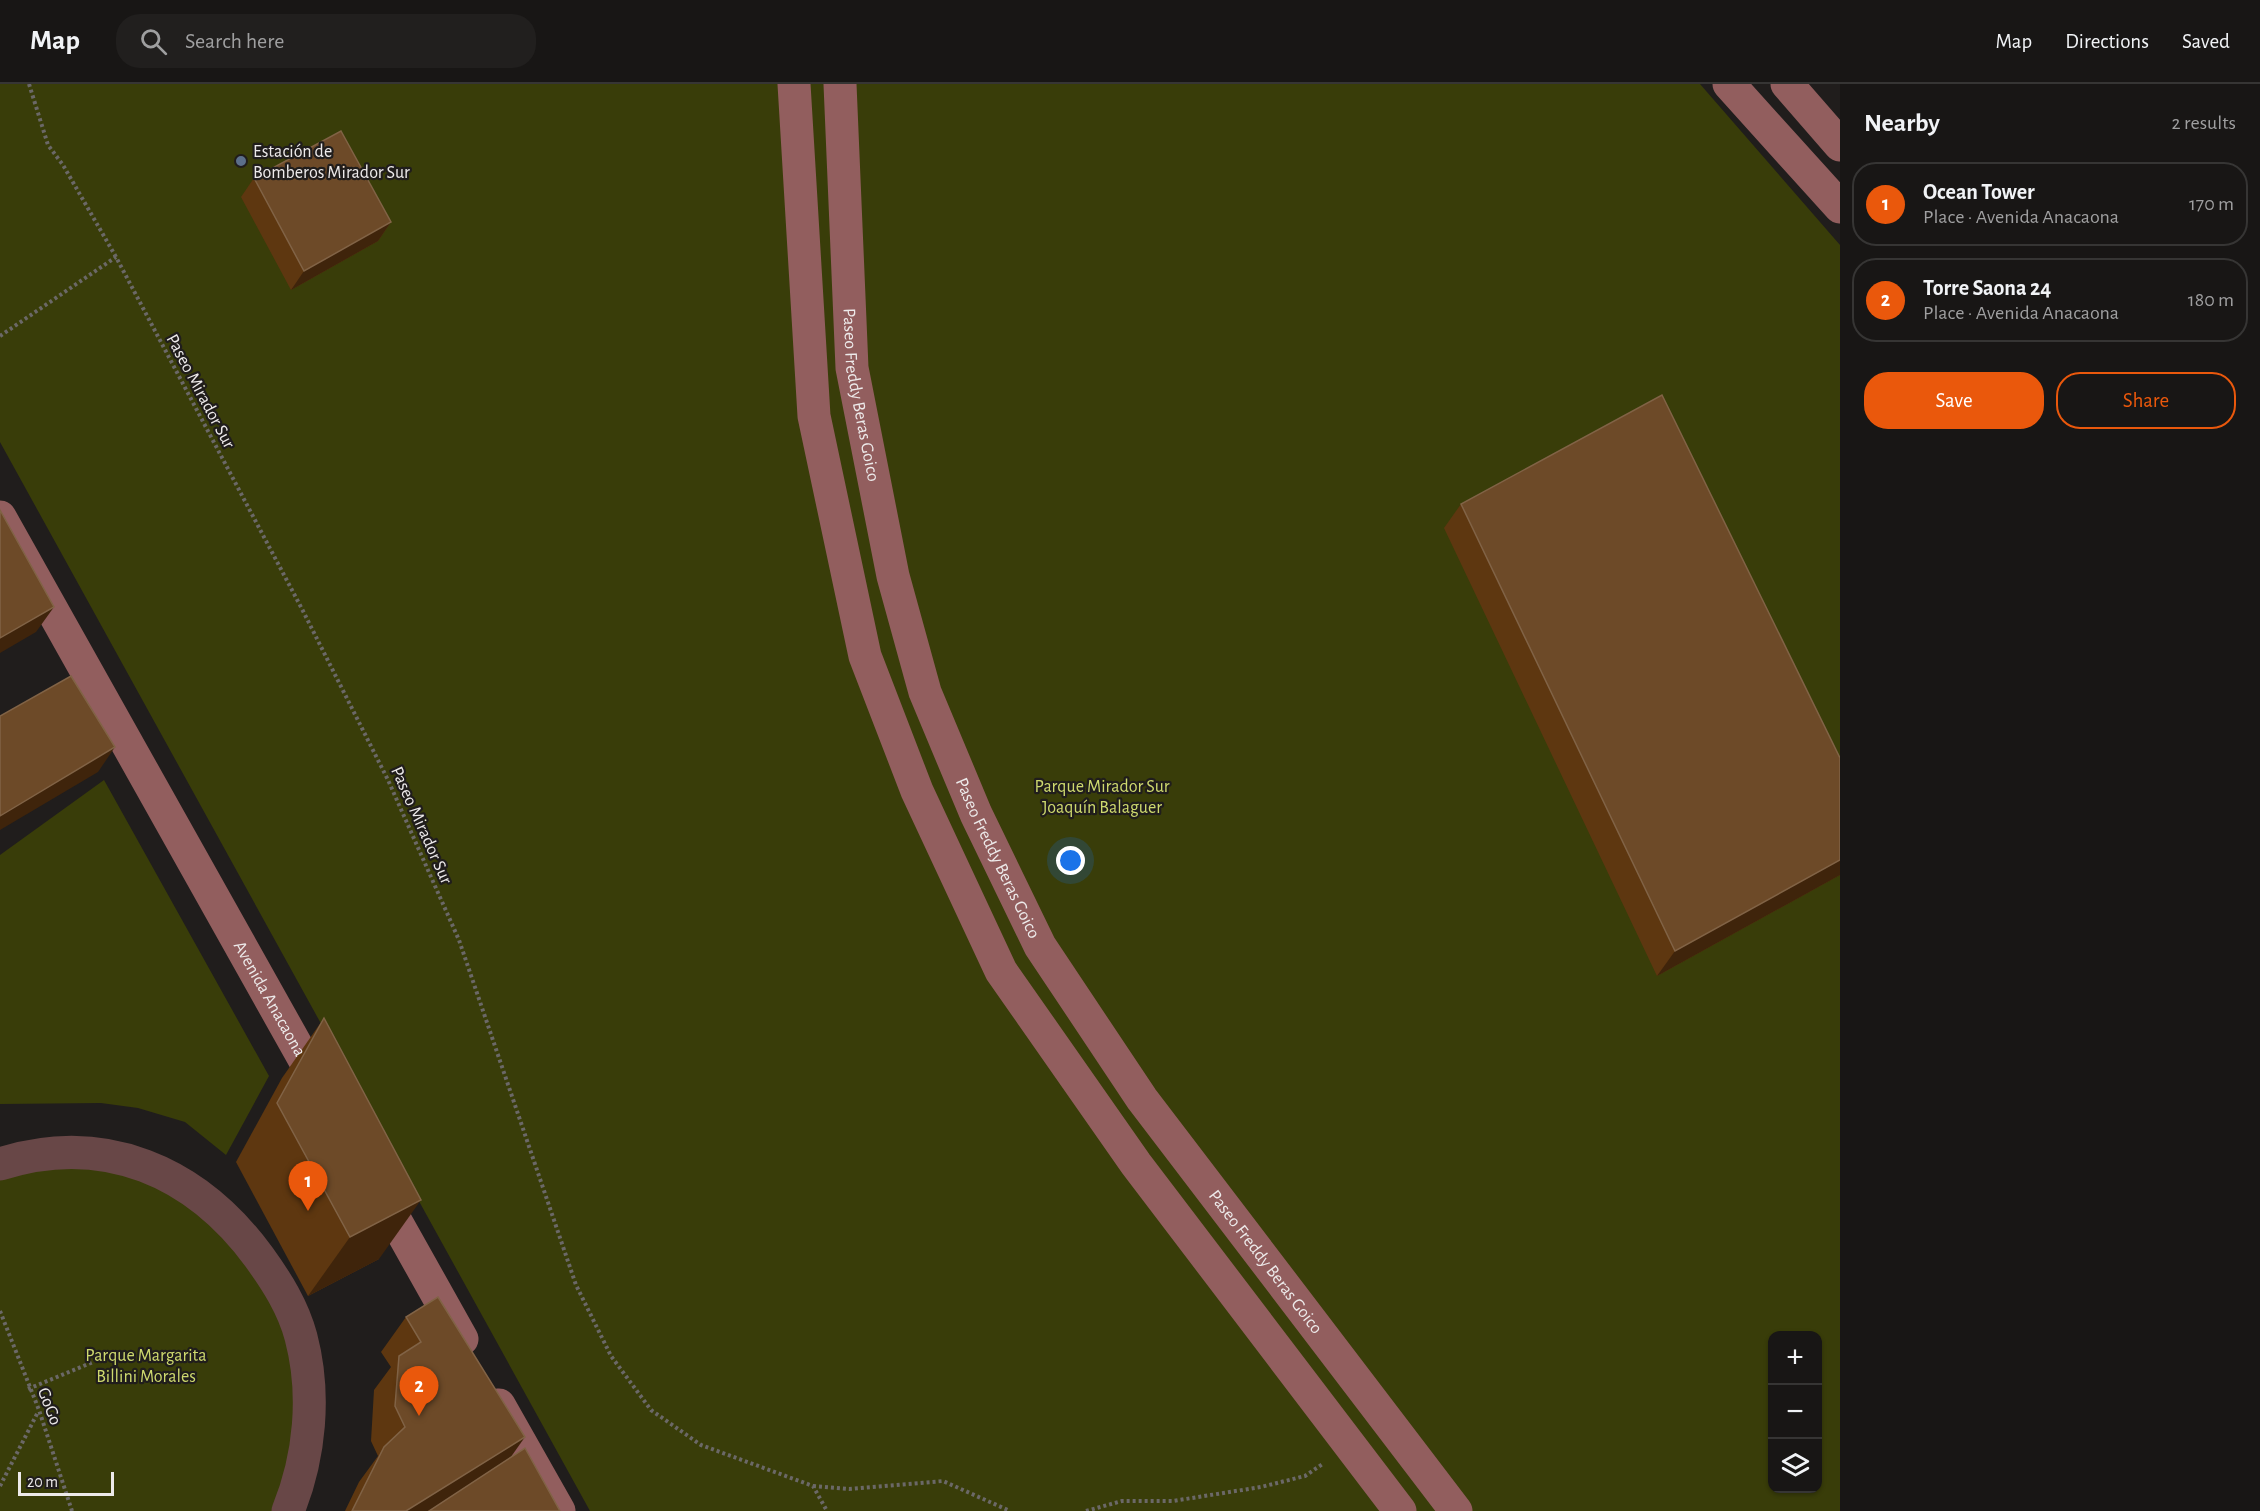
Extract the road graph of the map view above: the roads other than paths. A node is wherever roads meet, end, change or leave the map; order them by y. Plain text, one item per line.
1 (794, 84) edge
2 (840, 84) edge
3 (1729, 84) edge
4 (1787, 84) edge
5 (1840, 145) edge
6 (1840, 207) edge
7 (0, 517) edge
8 (335, 1113) edge
9 (0, 1164) edge
10 (364, 1166) edge
11 (288, 1511) edge
12 (558, 1511) edge
13 (1400, 1511) edge
14 (1456, 1511) edge

1 - 13 street
2 - 14 street, Paseo Freddy Beras Goico
3 - 6 street
4 - 5 street
7 - 8 street, Avenida Anacaona
9 - 11 street
10 - 12 street

